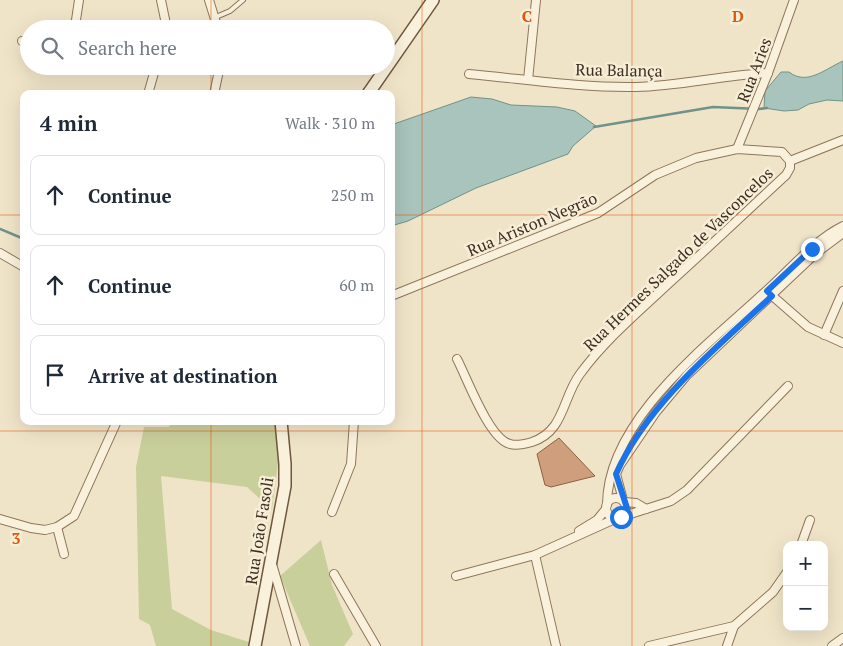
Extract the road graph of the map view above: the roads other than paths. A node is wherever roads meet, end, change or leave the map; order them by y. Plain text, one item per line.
1 (79, 0) edge
2 (161, 0) edge
3 (209, 0) edge
4 (243, 0) edge
5 (433, 0) edge
6 (536, 0) edge
7 (794, 0) edge
8 (216, 17) junction
9 (76, 20) edge
10 (164, 20) edge
11 (216, 20) edge
12 (395, 55) edge
13 (768, 73) junction
14 (468, 74) dead end
15 (153, 75) edge
16 (218, 75) edge
17 (381, 75) edge
18 (528, 80) junction
19 (149, 90) edge
20 (215, 90) edge
21 (371, 90) edge
22 (843, 140) edge
23 (737, 149) junction
24 (790, 161) junction
25 (843, 226) edge
26 (843, 233) edge
27 (0, 253) edge
28 (20, 265) edge
29 (843, 291) edge
30 (395, 294) edge
31 (769, 294) junction
32 (824, 335) junction
33 (843, 343) edge
34 (458, 359) dead end
35 (788, 386) dead end
36 (115, 425) edge
37 (281, 425) edge
38 (354, 425) edge
39 (632, 431) junction
40 (640, 435) junction
41 (624, 501) junction
42 (606, 507) junction
43 (646, 509) junction
44 (332, 512) dead end
45 (619, 518) junction
46 (0, 519) edge
47 (810, 520) dead end
48 (57, 527) junction
49 (569, 539) junction
50 (802, 541) edge
51 (64, 554) dead end
52 (535, 555) junction
53 (271, 561) junction
54 (334, 574) dead end
55 (456, 576) dead end
56 (783, 578) edge
57 (734, 626) junction
58 (843, 638) edge
59 (254, 646) edge
60 (296, 646) edge
61 (376, 646) edge
62 (556, 646) edge
63 (649, 646) edge
64 (727, 646) edge
65 (832, 646) edge

1 - 9 street
2 - 10 street
3 - 8 street
4 - 8 lane
5 - 12 main road
6 - 18 street
7 - 13 street, Rua Aries
8 - 11 street
13 - 18 street, Rua Balança
13 - 23 street, Rua Aries
14 - 18 street, Rua Balança
15 - 19 street
16 - 20 street
17 - 21 main road
22 - 24 street
23 - 24 street, Rua Ariston Negrão
23 - 30 street, Rua Ariston Negrão
24 - 34 street, Rua Hermes Salgado de Vasconcelos
25 - 31 street
26 - 31 street
27 - 28 street
29 - 32 street
31 - 32 street
31 - 39 street
31 - 40 street
32 - 33 street
35 - 43 street
36 - 48 street
37 - 53 main road, Rua João Fasoli
38 - 44 street
39 - 40 street
39 - 42 street
40 - 41 street
41 - 42 street
41 - 43 street
41 - 45 street
42 - 45 street
42 - 49 street
43 - 45 street
45 - 49 street
46 - 48 street
47 - 50 street
48 - 51 street
49 - 52 street
52 - 55 street
52 - 62 street
53 - 59 main road, Rua João Fasoli
53 - 60 street
54 - 61 street
56 - 57 street
57 - 63 street
57 - 64 street
58 - 65 street

